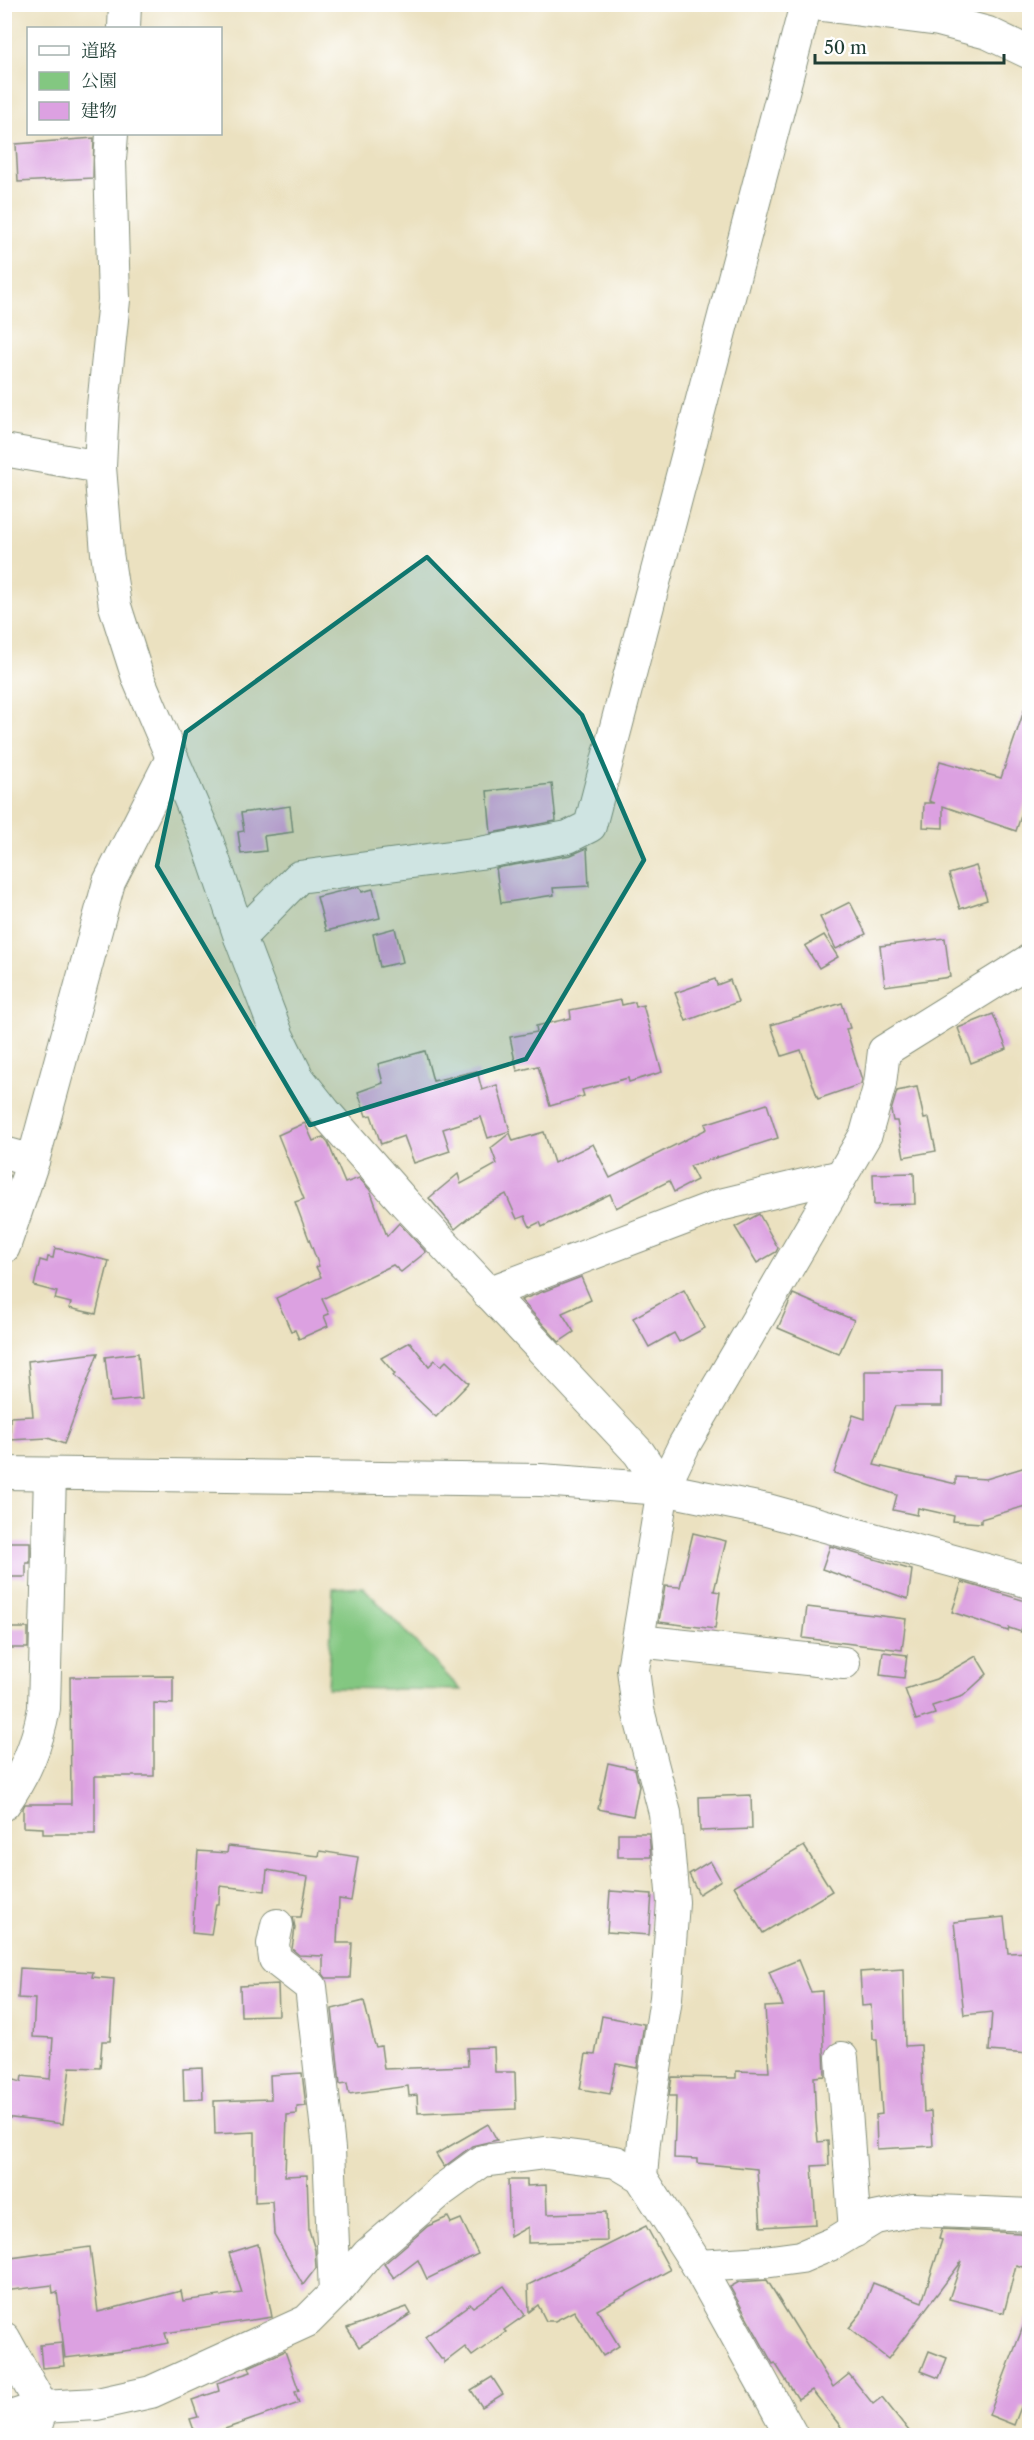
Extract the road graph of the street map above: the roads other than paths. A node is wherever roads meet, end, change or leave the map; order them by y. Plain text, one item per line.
1 (125, 4) edge
2 (806, 4) edge
3 (814, 4) edge
4 (123, 27) edge
5 (1029, 53) edge
6 (112, 135) edge
7 (4, 450) edge
8 (100, 467) junction
9 (172, 759) junction
10 (240, 937) junction
11 (1029, 960) edge
12 (19, 1157) edge
13 (841, 1176) junction
14 (4, 1247) edge
15 (488, 1293) junction
16 (4, 1473) edge
17 (50, 1474) junction
18 (663, 1489) junction
19 (1029, 1559) edge
20 (994, 1572) junction
21 (1029, 1582) edge
22 (638, 1641) junction
23 (844, 1663) dead end
24 (4, 1804) edge
25 (277, 1925) dead end
26 (850, 2055) dead end
27 (641, 2177) junction
28 (1029, 2215) edge
29 (865, 2224) junction
30 (698, 2266) junction
31 (335, 2293) junction
32 (4, 2338) edge
33 (4, 2419) edge
34 (38, 2421) edge
35 (792, 2436) edge

1 - 4 street
2 - 10 street
3 - 5 street
6 - 8 street
7 - 8 street
8 - 9 street
9 - 10 street
9 - 12 street
10 - 15 street
11 - 13 street
12 - 14 street
13 - 15 street
13 - 18 street
15 - 18 street
16 - 17 street
17 - 18 street
17 - 24 street
18 - 20 street
18 - 22 street
19 - 20 street
20 - 21 street
22 - 23 street
22 - 27 street
25 - 31 street
26 - 29 street
27 - 30 street
27 - 31 street
28 - 29 street
29 - 30 street
30 - 35 street
31 - 34 street
32 - 34 street
33 - 34 street

